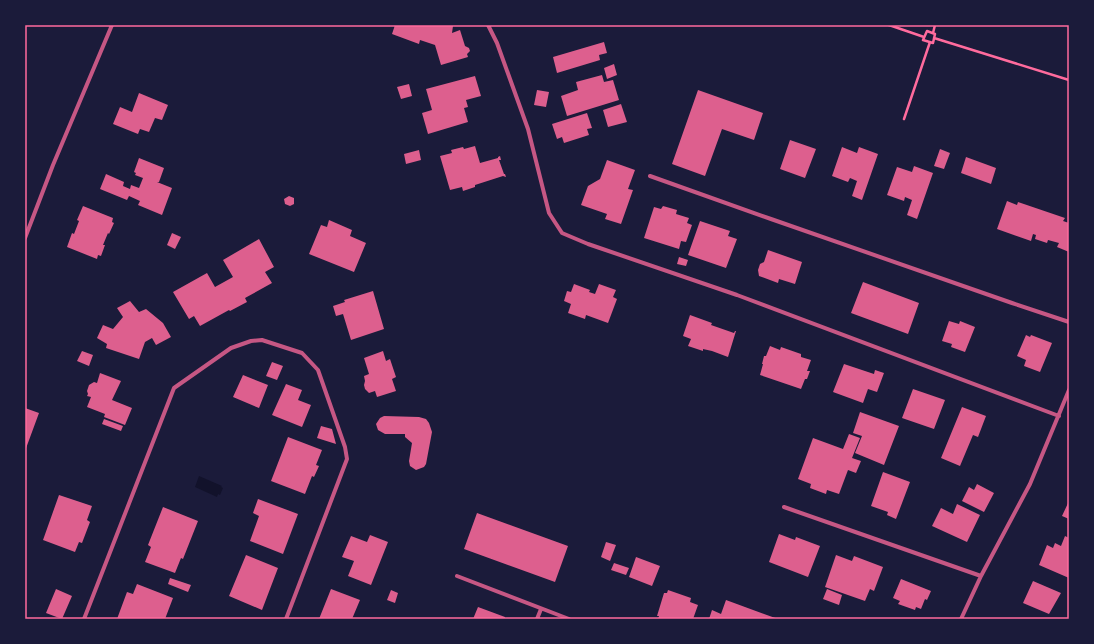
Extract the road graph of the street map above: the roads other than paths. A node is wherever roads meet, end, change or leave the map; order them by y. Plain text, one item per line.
1 (112, 25) edge
2 (488, 25) edge
3 (650, 176) dead end
4 (25, 238) edge
5 (1069, 322) edge
6 (1069, 390) edge
7 (1059, 416) junction
8 (784, 507) dead end
9 (457, 576) dead end
10 (982, 576) junction
11 (541, 609) junction
12 (84, 619) edge
13 (286, 619) edge
14 (537, 619) edge
15 (569, 619) edge
16 (961, 619) edge

1 - 4 street
2 - 7 street
3 - 5 street
6 - 7 street
7 - 10 street
8 - 10 street
9 - 11 street
10 - 16 street
11 - 14 street
11 - 15 street
12 - 13 street

